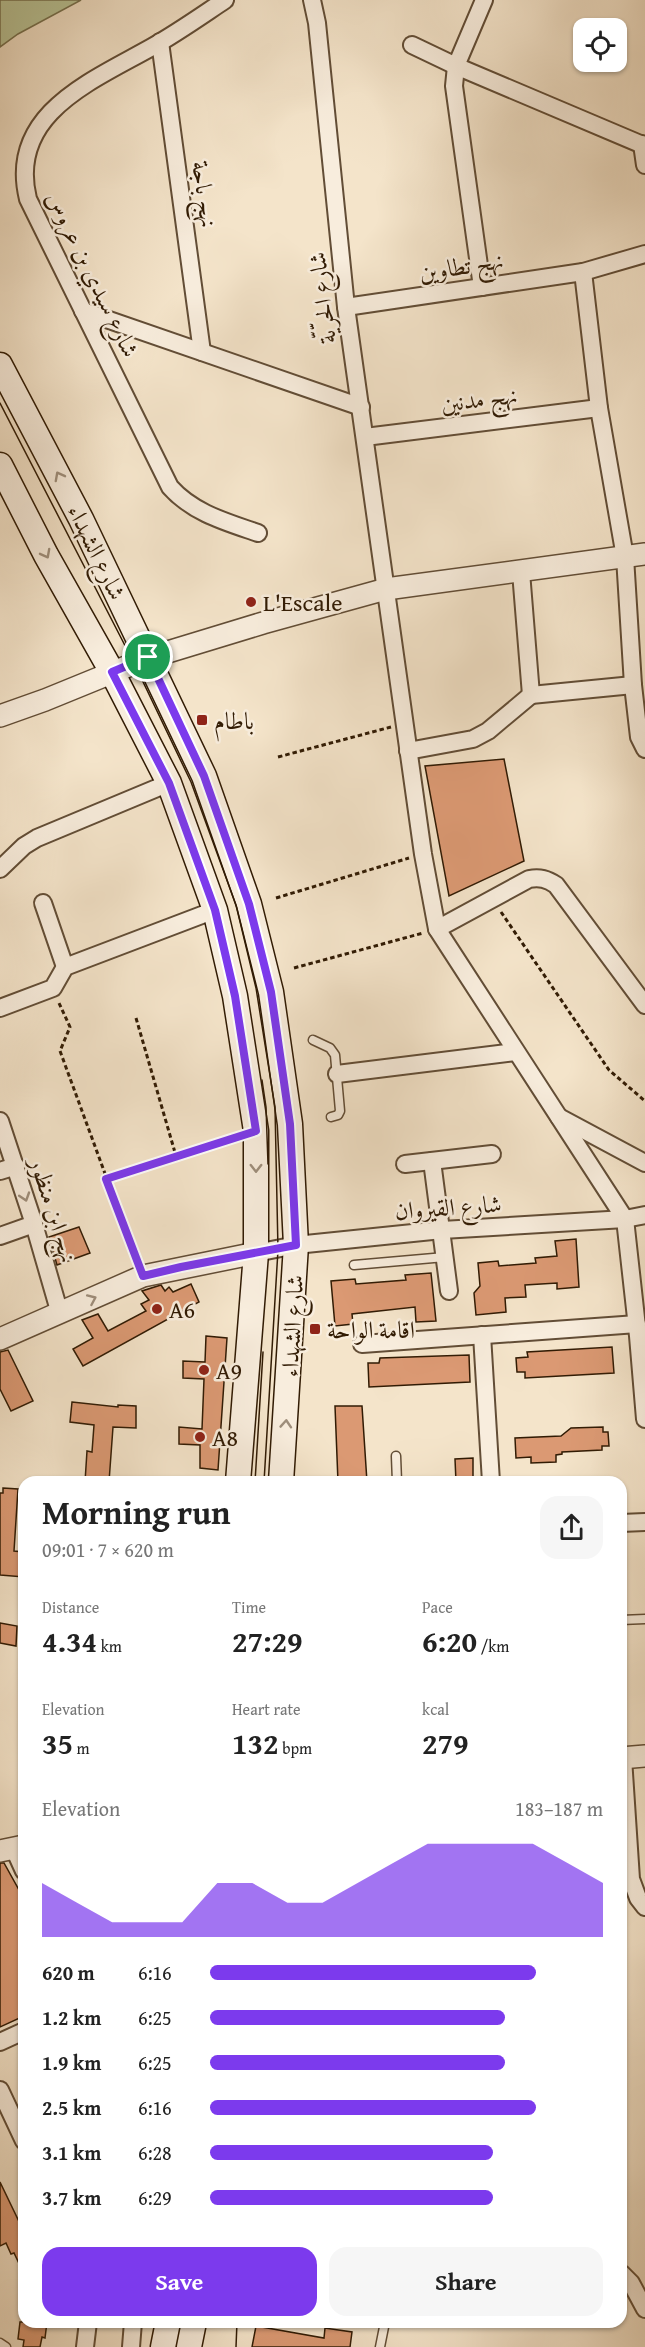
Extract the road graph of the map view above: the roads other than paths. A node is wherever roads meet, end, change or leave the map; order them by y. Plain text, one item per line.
1 (225, 0) edge
2 (312, 0) edge
3 (323, 0) edge
4 (484, 0) edge
5 (317, 22) junction
6 (160, 42) junction
7 (412, 45) dead end
8 (456, 66) junction
9 (643, 145) edge
10 (645, 165) edge
11 (645, 254) edge
12 (583, 272) junction
13 (482, 287) junction
14 (346, 307) junction
15 (83, 310) junction
16 (202, 352) junction
17 (0, 365) edge
18 (361, 407) junction
19 (599, 408) junction
20 (365, 437) junction
21 (0, 465) edge
22 (258, 533) dead end
23 (635, 556) edge
24 (521, 572) junction
25 (386, 589) junction
26 (148, 657) junction
27 (112, 672) junction
28 (633, 685) junction
29 (531, 695) junction
30 (0, 716) edge
31 (645, 749) edge
32 (408, 751) junction
33 (169, 783) junction
34 (0, 869) edge
35 (43, 903) dead end
36 (215, 910) junction
37 (437, 929) junction
38 (65, 967) junction
39 (645, 1005) edge
40 (0, 1008) edge
41 (313, 1040) dead end
42 (515, 1052) junction
43 (337, 1074) junction
44 (558, 1116) junction
45 (331, 1117) dead end
46 (0, 1121) edge
47 (492, 1154) dead end
48 (432, 1161) junction
49 (645, 1163) edge
50 (405, 1164) dead end
51 (8, 1169) edge
52 (645, 1215) edge
53 (625, 1219) junction
54 (34, 1224) junction
55 (442, 1230) junction
56 (0, 1236) edge
57 (296, 1245) junction
58 (256, 1253) junction
59 (445, 1257) junction
60 (354, 1265) dead end
61 (449, 1290) dead end
62 (60, 1314) junction
63 (640, 1332) edge
64 (1, 1333) edge
65 (482, 1335) junction
66 (362, 1344) dead end
67 (645, 1419) edge
68 (396, 1456) dead end
69 (238, 1476) edge
70 (281, 1476) edge
71 (397, 1476) edge
72 (491, 1476) edge
73 (645, 1522) edge
74 (627, 1523) edge
75 (645, 1619) edge
76 (627, 1620) edge
77 (645, 1756) edge
78 (627, 1758) edge
79 (627, 1825) edge
80 (645, 1907) edge
81 (18, 2034) edge
82 (0, 2042) edge
83 (0, 2090) edge
84 (18, 2129) edge
85 (627, 2279) edge
86 (645, 2309) edge
87 (87, 2328) edge
88 (134, 2328) edge
89 (167, 2328) edge
90 (384, 2328) edge
91 (0, 2343) edge
92 (6, 2347) edge
93 (85, 2347) edge
94 (132, 2347) edge
95 (163, 2347) edge
96 (381, 2347) edge

1 - 6 street, شارع سيدي بن عروس
2 - 5 street, شارع الحرّيّة
3 - 5 street
4 - 8 street
5 - 14 street, شارع الحرّيّة
6 - 15 street, شارع سيدي بن عروس
6 - 16 street, نهج باجة
7 - 8 street
8 - 9 street
8 - 13 street
9 - 10 street
11 - 12 street, نهج تطاوين
12 - 13 street, نهج تطاوين
12 - 19 street
13 - 14 street, نهج تطاوين
14 - 18 street, شارع الحرّيّة
15 - 16 street
15 - 22 street, شارع سيدي بن عروس
16 - 18 street
26 -> 17 main road, شارع الشهداء
18 - 20 street, شارع الحرّيّة
19 - 20 street, نهج مدنين
19 - 23 street
20 - 25 street, شارع الحرّيّة
21 -> 27 main road, شارع الشهداء
23 - 24 street
23 - 28 street
24 - 25 street
24 - 29 street
25 - 26 street
25 - 32 street, شارع الحرّيّة
26 - 27 street
26 - 57 main road, شارع الشهداء
27 - 30 street
27 - 33 main road, شارع الشهداء
28 - 29 street
28 - 31 street
29 - 32 street
32 - 37 street, شارع الحرّيّة
33 - 34 street
33 - 36 main road, شارع الشهداء
35 - 38 street
36 - 38 street
36 -> 58 main road, شارع الشهداء
37 - 39 street
37 - 42 street
38 - 40 street
41 - 43 lane
42 - 43 street
42 - 44 street
43 - 45 lane
44 - 49 street
44 - 53 street
46 - 51 street, نهج ابن منظور
47 - 48 street
48 - 50 street
48 - 55 street
51 -> 54 street, نهج ابن منظور
52 - 53 street, شارع القيروان
53 - 55 street, شارع القيروان
53 - 63 street
54 - 56 street
54 - 62 street, نهج ابن منظور
55 - 57 street, شارع القيروان
55 - 59 street
57 - 58 street, شارع القيروان
70 -> 57 main road, شارع الشهداء
62 -> 58 street
58 - 69 main road, شارع الشهداء
59 - 60 lane
59 - 61 street
62 - 64 street
63 - 65 street
63 - 67 street
65 - 66 street
65 - 72 street
68 - 71 lane
73 - 74 street
75 - 76 lane
77 - 78 street
79 - 80 street
81 - 82 street
83 - 84 street
85 - 86 street
87 - 93 street
88 - 94 street
89 - 95 main road
90 - 96 lane
91 - 92 lane

